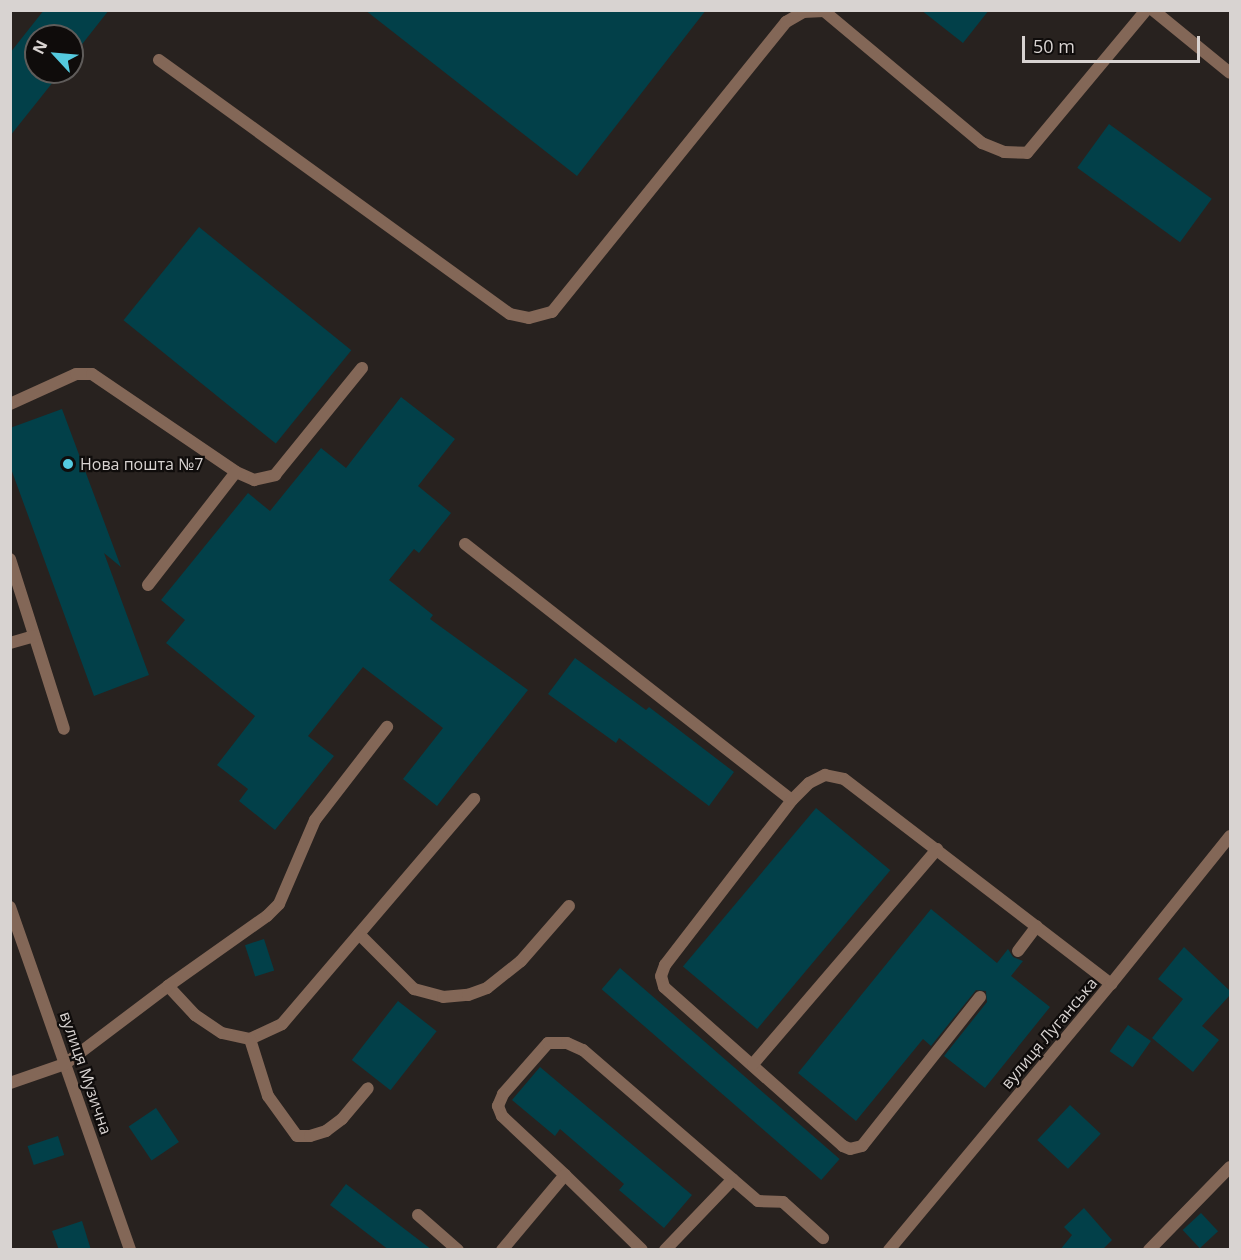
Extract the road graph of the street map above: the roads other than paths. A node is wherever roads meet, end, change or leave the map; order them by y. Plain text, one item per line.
1 (1146, 10) edge
2 (1153, 10) edge
3 (159, 60) dead end
4 (1230, 73) edge
5 (362, 368) dead end
6 (10, 404) edge
7 (236, 471) junction
8 (465, 544) dead end
9 (10, 559) edge
10 (148, 585) dead end
11 (34, 636) junction
12 (10, 643) edge
13 (387, 727) dead end
14 (64, 729) dead end
15 (474, 799) dead end
16 (792, 800) junction
17 (1230, 836) edge
18 (937, 849) junction
19 (569, 906) dead end
20 (10, 907) edge
21 (1037, 927) junction
22 (359, 934) junction
23 (1018, 951) dead end
24 (1111, 984) junction
25 (168, 986) junction
26 (980, 997) dead end
27 (250, 1039) junction
28 (65, 1064) junction
29 (753, 1064) junction
30 (10, 1083) edge
31 (368, 1088) dead end
32 (1230, 1167) edge
33 (565, 1175) junction
34 (733, 1179) junction
35 (418, 1215) dead end
36 (823, 1239) dead end
37 (130, 1250) edge
38 (458, 1250) edge
39 (502, 1250) edge
40 (642, 1250) edge
41 (665, 1250) edge
42 (889, 1250) edge
43 (1149, 1250) edge

1 - 3 street
2 - 4 street
5 - 7 street
6 - 7 street
7 - 10 street
8 - 16 street
9 - 11 street
11 - 12 street
11 - 14 street
13 - 25 street
15 - 22 street
16 - 18 street
16 - 29 street
17 - 24 street, вулиця Луганська
18 - 21 street
18 - 29 street
19 - 22 street
20 - 28 street, вулиця Музична
21 - 23 street
21 - 24 street
22 - 27 street
24 - 42 street, вулиця Луганська
25 - 27 street
25 - 28 street
26 - 29 street
27 - 31 street
28 - 30 street
28 - 37 street, вулиця Музична
32 - 43 street
33 - 34 street
33 - 39 street
33 - 40 street
34 - 36 street
34 - 41 street
35 - 38 street

